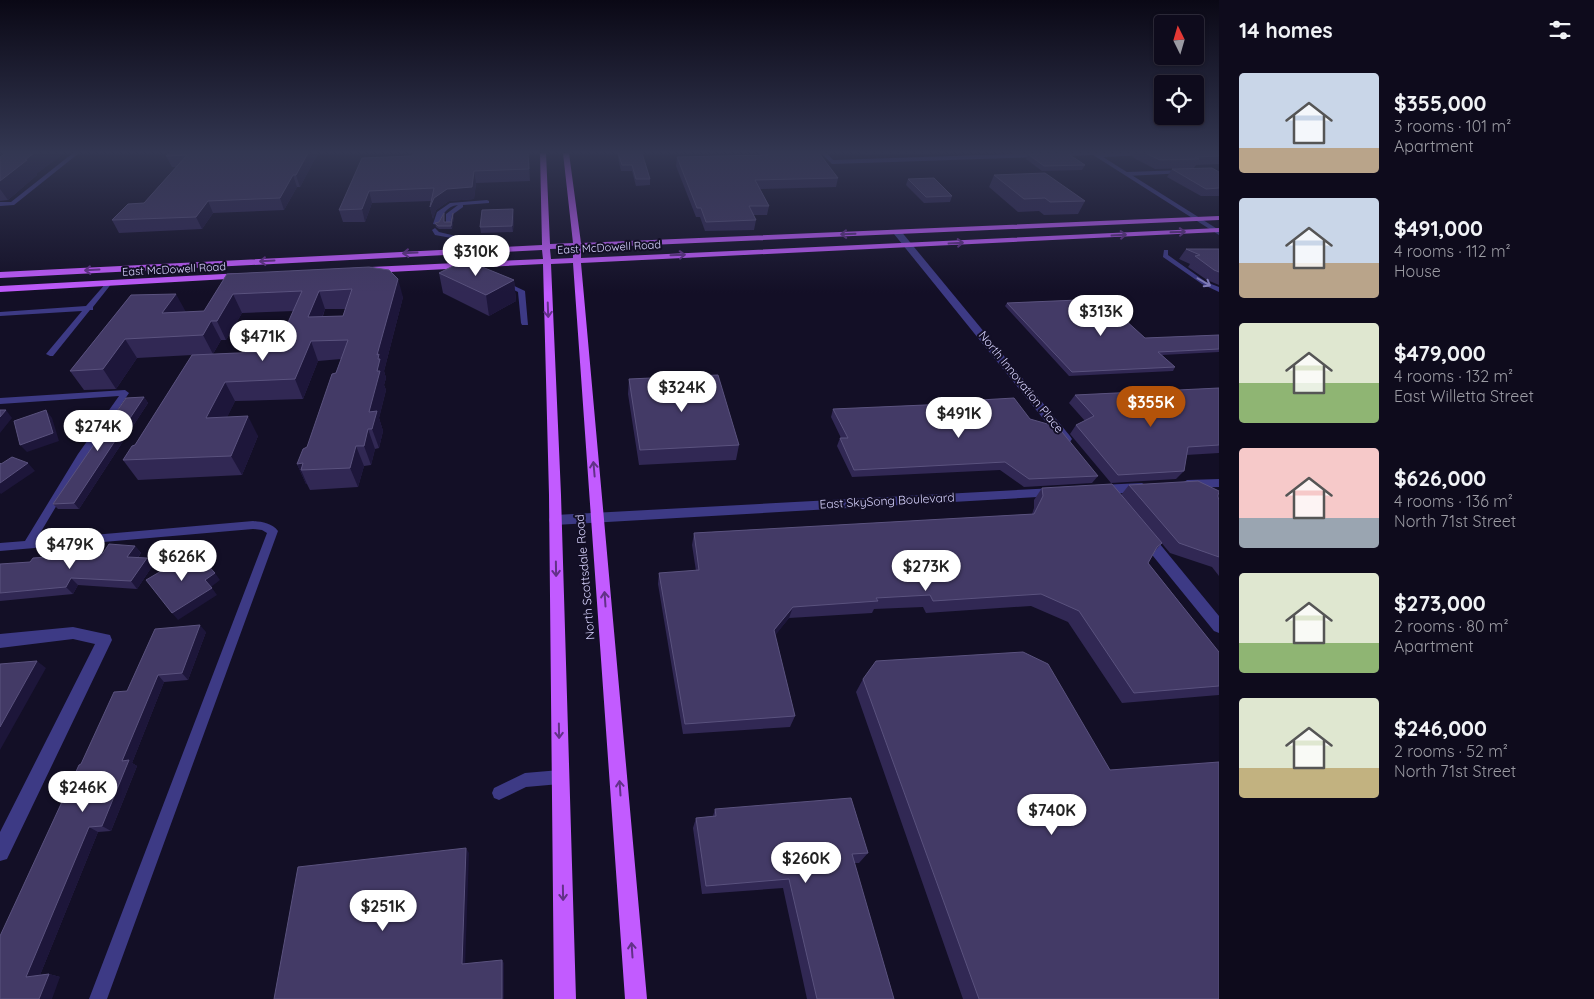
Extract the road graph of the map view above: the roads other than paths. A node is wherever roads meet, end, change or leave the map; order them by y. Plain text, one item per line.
1 (17, 200) edge
2 (544, 200) edge
3 (572, 200) edge
4 (1166, 200) edge
5 (474, 202) junction
6 (486, 202) dead end
7 (0, 204) edge
8 (1219, 218) edge
9 (1196, 219) junction
10 (441, 226) junction
11 (1218, 231) edge
12 (897, 232) junction
13 (577, 245) junction
14 (908, 245) junction
15 (546, 247) junction
16 (1166, 251) dead end
17 (577, 260) junction
18 (546, 261) junction
19 (228, 264) junction
20 (365, 270) edge
21 (0, 275) edge
22 (249, 276) edge
23 (220, 278) junction
24 (110, 283) junction
25 (506, 284) edge
26 (0, 289) edge
27 (1219, 290) edge
28 (90, 308) junction
29 (0, 314) edge
30 (525, 323) dead end
31 (50, 354) dead end
32 (0, 401) edge
33 (1074, 448) edge
34 (1096, 474) edge
35 (1219, 483) edge
36 (1173, 485) edge
37 (1155, 486) edge
38 (1107, 489) junction
39 (1084, 490) edge
40 (1066, 491) edge
41 (1117, 501) edge
42 (598, 517) junction
43 (556, 520) junction
44 (1137, 526) edge
45 (29, 543) junction
46 (0, 547) edge
47 (1219, 627) edge
48 (0, 641) edge
49 (560, 777) junction
50 (499, 793) dead end
51 (0, 852) edge
52 (98, 999) edge
53 (565, 999) edge
54 (636, 999) edge

1 - 7 lane
2 - 15 main road, North Scottsdale Road
3 - 13 main road, North Scottsdale Road
4 - 9 street
5 - 6 lane
5 - 10 lane
5 - 10 lane
8 - 9 main road, East McDowell Road
9 - 11 street
9 - 12 main road, East McDowell Road
10 - 10 lane
14 -> 11 main road, East McDowell Road
12 -> 13 main road, East McDowell Road
12 - 14 street, North Innovation Place
13 - 15 main road, East McDowell Road
13 - 17 main road, North Scottsdale Road
17 -> 14 main road, East McDowell Road
14 - 33 street, North Innovation Place
15 - 18 main road, North Scottsdale Road
15 -> 19 main road, East McDowell Road
16 -> 27 lane
17 - 18 main road, East McDowell Road
42 -> 17 main road, North Scottsdale Road
18 - 20 main road, East McDowell Road
18 -> 43 main road, North Scottsdale Road
19 -> 21 main road, East McDowell Road
19 - 23 main road
22 - 23 main road, East McDowell Road
23 - 24 main road, East McDowell Road
24 - 26 main road, East McDowell Road
24 - 28 lane
25 - 30 lane
28 - 29 lane
28 - 31 lane
32 - 45 lane
34 - 38 street
35 - 36 street
37 - 38 street
38 - 39 street
38 - 41 street
40 - 42 street, East SkySong Boulevard
42 - 43 street, East SkySong Boulevard
54 -> 42 main road, North Scottsdale Road
43 -> 49 main road, North Scottsdale Road
44 - 47 street
45 - 46 lane
45 - 52 lane
48 - 51 street
49 - 50 lane
49 -> 53 main road, North Scottsdale Road

